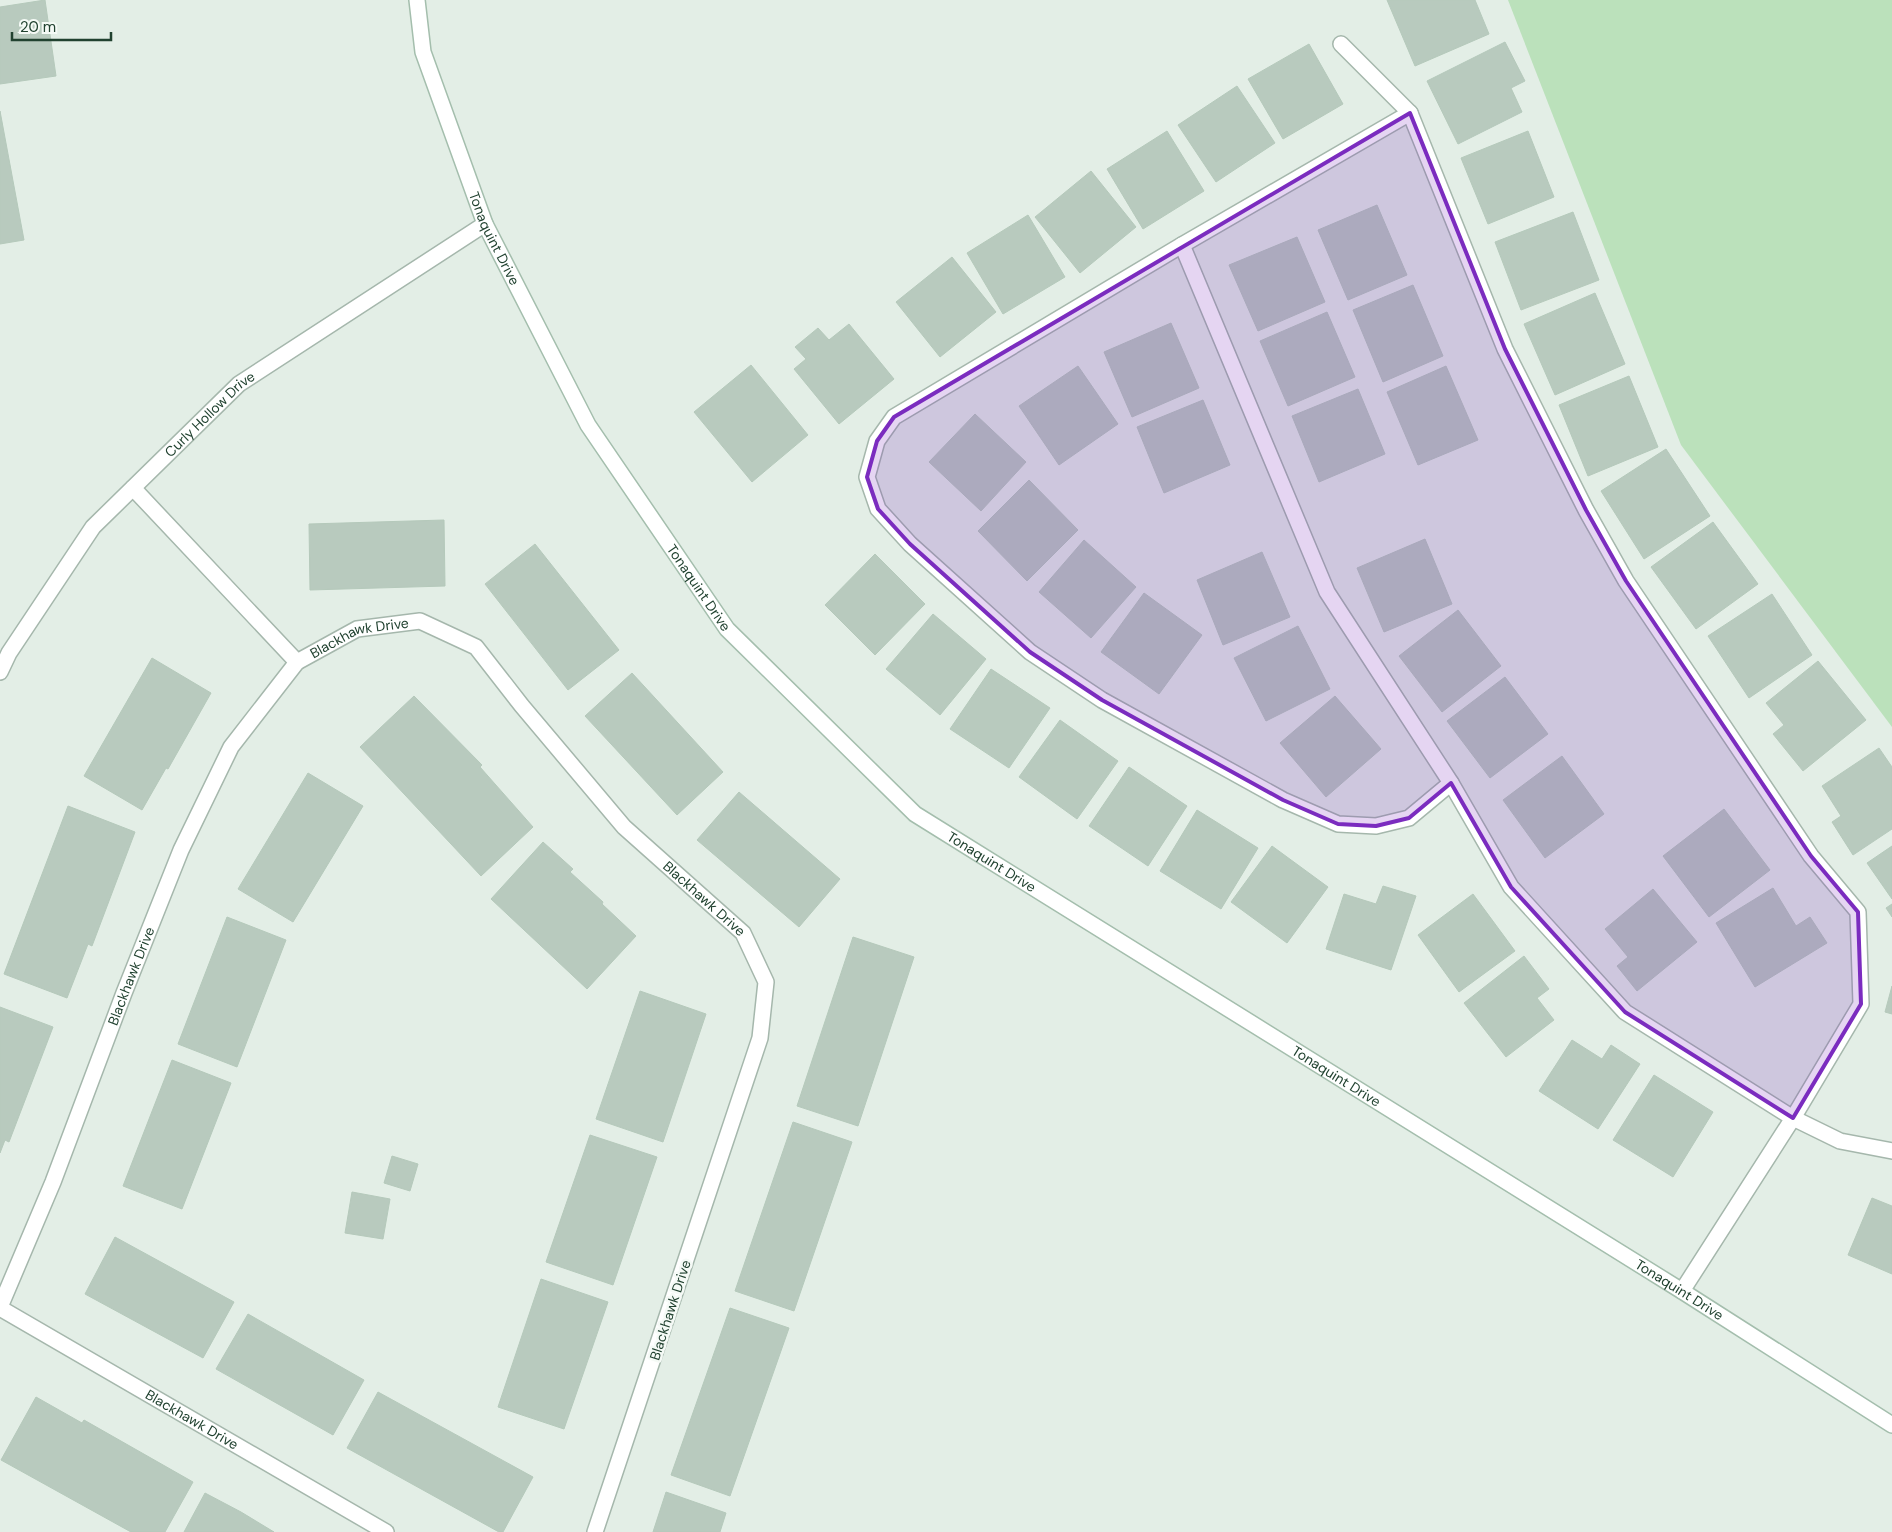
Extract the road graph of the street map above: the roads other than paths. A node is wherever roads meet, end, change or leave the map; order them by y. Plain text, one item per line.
1 (418, 0) edge
2 (1341, 44) dead end
3 (1410, 113) junction
4 (485, 224) junction
5 (1182, 245) junction
6 (133, 488) junction
7 (297, 662) junction
8 (0, 672) edge
9 (1451, 783) junction
10 (1793, 1118) junction
11 (1892, 1151) edge
12 (1682, 1291) junction
13 (0, 1308) edge
14 (1892, 1425) edge
15 (386, 1532) edge
16 (596, 1532) edge

1 - 4 street, Tonaquint Drive
2 - 3 street
3 - 5 street
3 - 10 street
4 - 6 street, Curly Hollow Drive
4 - 12 street, Tonaquint Drive
5 - 9 street
5 - 9 street
6 - 7 street, Blackhawk Drive
6 - 8 street, Curly Hollow Drive
7 - 13 street, Blackhawk Drive
7 - 16 street, Blackhawk Drive
9 - 10 street
10 - 11 street
10 - 12 street
12 - 14 street, Tonaquint Drive
13 - 15 street, Blackhawk Drive

